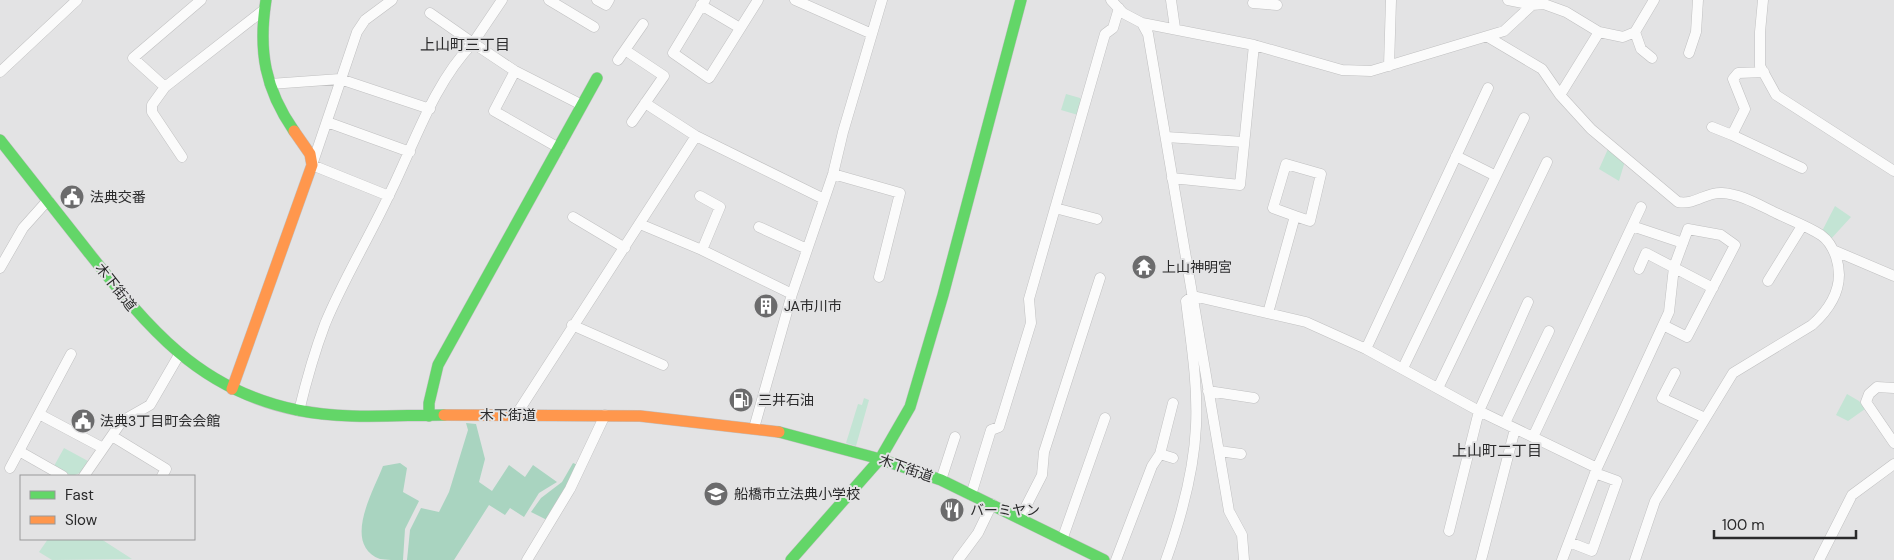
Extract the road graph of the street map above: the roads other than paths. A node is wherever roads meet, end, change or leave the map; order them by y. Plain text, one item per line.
1 (77, 0) edge
2 (201, 0) edge
3 (392, 0) edge
4 (502, 0) edge
5 (549, 0) edge
6 (597, 0) edge
7 (609, 0) edge
8 (758, 0) edge
9 (795, 0) edge
10 (882, 0) edge
11 (1021, 0) edge
12 (1111, 0) edge
13 (1171, 0) edge
14 (1391, 0) edge
15 (1508, 0) edge
16 (1654, 0) edge
17 (1698, 0) edge
18 (1763, 0) edge
19 (703, 2) edge
20 (1260, 2) edge
21 (266, 4) edge
22 (1277, 5) dead end
23 (1532, 5) junction
24 (1119, 8) junction
25 (430, 13) dead end
26 (1142, 23) junction
27 (642, 24) dead end
28 (594, 27) dead end
29 (740, 28) junction
30 (1175, 28) junction
31 (1600, 32) junction
32 (1635, 32) junction
33 (872, 34) junction
34 (1488, 37) junction
35 (473, 44) junction
36 (1254, 45) junction
37 (625, 50) junction
38 (1689, 54) dead end
39 (1652, 58) dead end
40 (618, 60) dead end
41 (1390, 66) junction
42 (515, 71) junction
43 (0, 72) edge
44 (1764, 72) junction
45 (597, 78) dead end
46 (340, 79) junction
47 (270, 84) junction
48 (165, 88) junction
49 (1488, 88) dead end
50 (1560, 95) junction
51 (645, 103) junction
52 (582, 106) junction
53 (430, 109) junction
54 (1524, 118) dead end
55 (327, 122) junction
56 (632, 122) dead end
57 (1712, 127) dead end
58 (1732, 135) junction
59 (696, 136) junction
60 (1166, 137) junction
61 (0, 140) edge
62 (1244, 142) junction
63 (559, 148) junction
64 (410, 152) junction
65 (1456, 156) junction
66 (182, 157) dead end
67 (1547, 162) dead end
68 (312, 165) junction
69 (1802, 168) dead end
70 (1894, 172) edge
71 (833, 174) junction
72 (1496, 176) junction
73 (1172, 178) junction
74 (389, 196) junction
75 (700, 196) dead end
76 (824, 199) junction
77 (48, 200) junction
78 (1640, 207) dead end
79 (1055, 208) junction
80 (1295, 216) junction
81 (573, 217) dead end
82 (1098, 219) dead end
83 (640, 224) junction
84 (1632, 226) junction
85 (1802, 226) junction
86 (760, 227) dead end
87 (1683, 243) junction
88 (625, 248) junction
89 (807, 249) junction
90 (702, 250) junction
91 (1833, 250) junction
92 (1674, 267) junction
93 (0, 268) edge
94 (1639, 269) dead end
95 (1894, 276) edge
96 (880, 277) dead end
97 (1100, 278) dead end
98 (1768, 282) dead end
99 (1713, 288) junction
100 (792, 294) junction
101 (1193, 296) junction
102 (1528, 302) dead end
103 (1268, 313) junction
104 (572, 325) junction
105 (1663, 325) junction
106 (1549, 331) dead end
107 (1366, 349) junction
108 (72, 354) dead end
109 (179, 355) junction
110 (663, 365) dead end
111 (1402, 368) junction
112 (1675, 373) dead end
113 (1438, 388) junction
114 (1894, 388) edge
115 (232, 389) junction
116 (1208, 391) junction
117 (1254, 398) dead end
118 (1173, 403) dead end
119 (299, 411) junction
120 (1480, 411) junction
121 (39, 414) junction
122 (516, 415) junction
123 (605, 415) junction
124 (429, 416) junction
125 (1105, 418) dead end
126 (1705, 418) junction
127 (1505, 423) junction
128 (754, 428) junction
129 (1515, 429) junction
130 (112, 436) junction
131 (955, 437) dead end
132 (1534, 437) junction
133 (1894, 443) edge
134 (104, 448) junction
135 (19, 451) junction
136 (1219, 452) junction
137 (1160, 454) junction
138 (1241, 454) dead end
139 (1173, 458) dead end
140 (880, 459) junction
141 (1894, 464) edge
142 (10, 468) dead end
143 (1596, 470) junction
144 (61, 475) edge
145 (86, 475) edge
146 (163, 475) edge
147 (941, 480) junction
148 (971, 495) junction
149 (992, 504) junction
150 (1020, 518) junction
151 (1449, 531) dead end
152 (1062, 540) junction
153 (1569, 542) junction
154 (527, 560) edge
155 (791, 560) edge
156 (958, 560) edge
157 (1104, 560) edge
158 (1116, 560) edge
159 (1166, 560) edge
160 (1244, 560) edge
161 (1481, 560) edge
162 (1562, 560) edge
163 (1635, 560) edge
164 (1819, 560) edge

1 - 43 street
2 - 48 street
3 - 46 street
4 - 35 street
5 - 28 street
6 - 7 street
8 - 29 street
9 - 33 street
10 - 33 street
11 - 140 street
12 - 24 street
13 - 30 street
14 - 41 street
15 - 23 street
16 - 32 street
17 - 38 street
18 - 44 street
19 - 29 street
19 - 29 street
20 - 22 street
21 - 47 street
21 - 48 street
23 - 31 street
23 - 34 street
24 - 26 street
24 - 79 street
25 - 35 street
26 - 30 street
26 - 60 street
27 - 37 street
30 - 36 street
31 - 32 street
31 - 50 street
32 - 39 street
33 - 71 street
34 - 41 street
34 - 50 street
35 - 42 street
35 - 53 street
36 - 41 street
36 - 62 street
37 - 40 street
37 - 51 street
42 - 52 street
42 - 63 street
44 - 58 street
44 - 70 street
45 - 52 street
46 - 47 street
46 - 53 street
46 - 55 street
47 - 68 street
48 - 66 street
49 - 65 street
50 - 85 street
51 - 56 street
51 - 59 street
52 - 63 street
53 - 64 street
54 - 72 street
55 - 64 street
55 - 68 street
57 - 58 street
58 - 69 street
59 - 76 street
59 - 83 street
60 - 62 street
60 - 73 street
61 - 77 street, 木下街道
62 - 73 street
63 - 124 street
64 - 74 street
65 - 72 street
65 - 107 street
67 - 113 street
68 - 74 street
68 - 115 street
71 - 76 street
71 - 96 street
72 - 111 street
73 - 101 street
74 - 119 street
75 - 90 street
76 - 89 street
77 - 93 street
77 - 109 street, 木下街道
78 - 84 street
79 - 82 street
79 - 148 street
80 - 80 street
80 - 103 street
81 - 88 street
83 - 88 street
83 - 90 street
84 - 87 street
84 - 132 street
85 - 91 street
85 - 98 street
86 - 89 street
87 - 92 street
87 - 99 street
88 - 104 street
89 - 100 street
90 - 100 street
91 - 95 street
91 - 126 street
92 - 94 street
92 - 99 street
92 - 105 street
97 - 150 street
99 - 105 street
100 - 128 street
101 - 103 street
101 - 116 street
101 - 159 street
102 - 120 street
103 - 107 street
104 - 110 street
104 - 122 street
105 - 143 street
106 - 127 street
107 - 111 street
108 - 121 street
109 - 115 street, 木下街道
109 - 130 street
111 - 113 street
112 - 126 street
113 - 120 street
114 - 133 street
115 - 119 street, 木下街道
116 - 117 street
116 - 136 street
118 - 137 street
119 - 124 street, 木下街道
120 - 127 street
120 - 151 street
121 - 134 street
121 - 135 street
122 - 123 street, 木下街道
122 - 124 street, 木下街道
123 - 128 street, 木下街道
123 - 154 street
125 - 152 street
126 - 163 street
127 - 129 street
128 - 140 street, 木下街道
129 - 132 street
129 - 161 street
130 - 134 street
130 - 146 street
131 - 147 street
132 - 143 street
134 - 145 street
135 - 142 street
135 - 144 street
136 - 138 street
136 - 160 street
137 - 139 street
137 - 158 street
140 - 147 street, 木下街道
140 - 155 street
141 - 164 street
143 - 153 street
143 - 153 street
147 - 148 street, 木下街道
148 - 149 street, 木下街道
149 - 150 street, 木下街道
149 - 156 street
150 - 152 street, 木下街道
152 - 157 street, 木下街道
153 - 162 street

